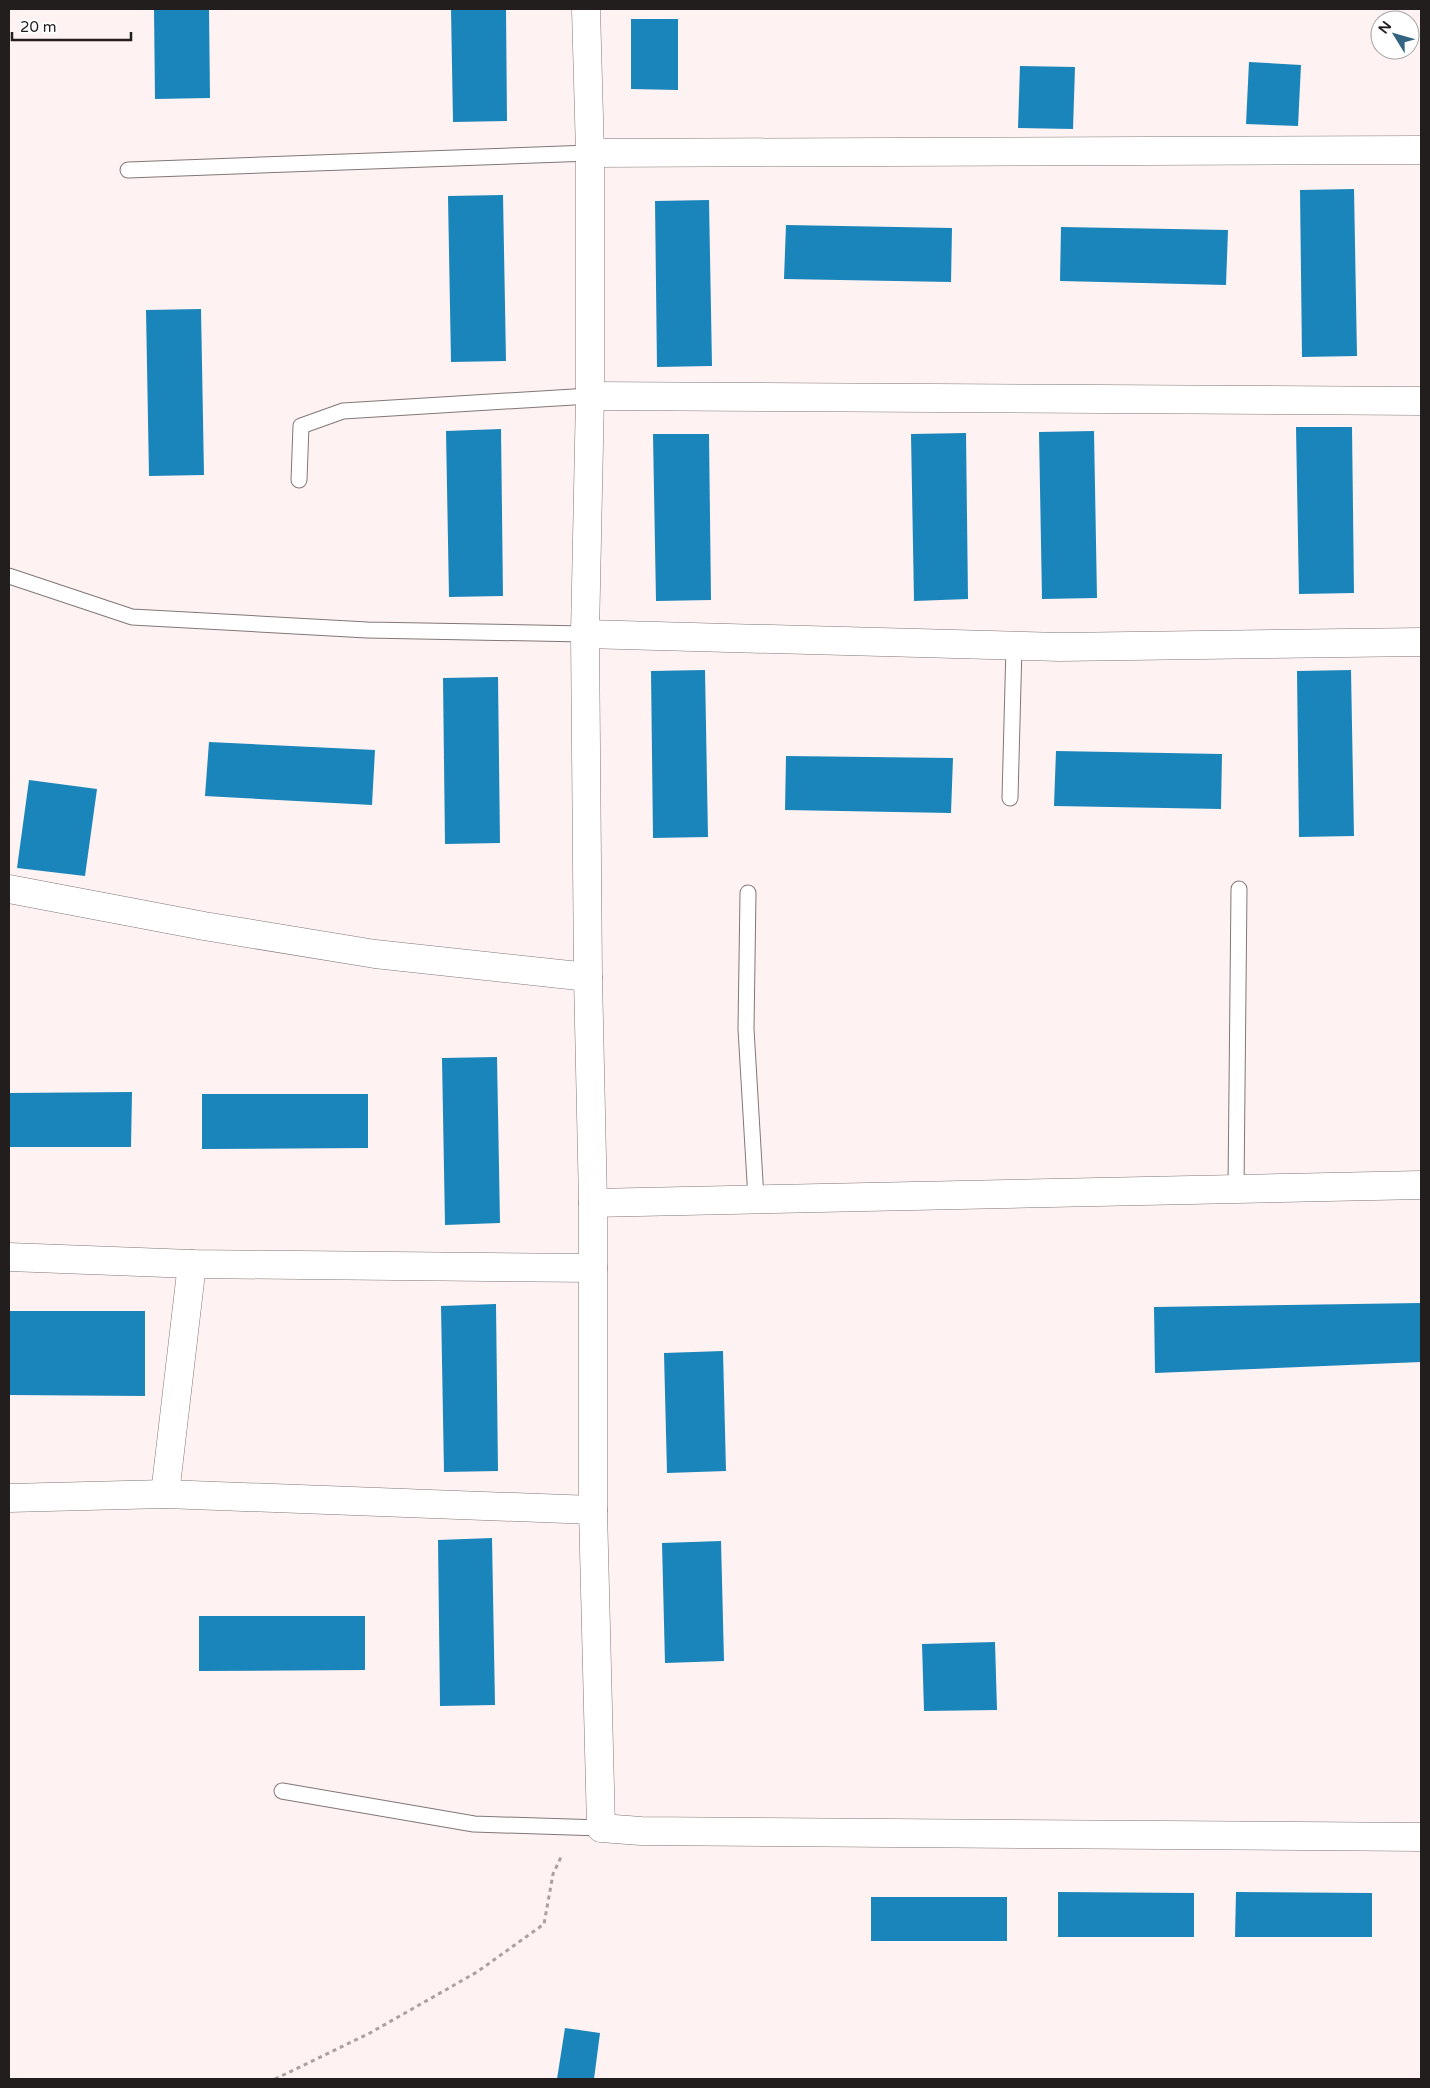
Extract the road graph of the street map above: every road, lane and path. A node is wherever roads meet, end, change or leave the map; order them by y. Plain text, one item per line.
1 (586, 9) edge
2 (1421, 150) edge
3 (590, 153) junction
4 (128, 170) dead end
5 (590, 396) junction
6 (1421, 401) edge
7 (299, 480) dead end
8 (9, 576) edge
9 (585, 634) junction
10 (1421, 642) edge
11 (1014, 646) junction
12 (1010, 798) dead end
13 (9, 889) edge
14 (1239, 889) dead end
15 (748, 893) dead end
16 (588, 977) junction
17 (1421, 1185) edge
18 (1236, 1189) junction
19 (756, 1199) junction
20 (593, 1203) junction
21 (9, 1258) edge
22 (192, 1264) junction
23 (593, 1268) junction
24 (165, 1494) junction
25 (9, 1498) edge
26 (593, 1510) junction
27 (282, 1790) dead end
28 (574, 1827) junction
29 (601, 1828) junction
30 (1421, 1837) edge
31 (275, 2079) edge

1 - 3 street
2 - 3 street
3 - 4 lane
3 - 5 street
5 - 6 street
5 - 7 lane
5 - 9 street
8 - 9 lane
9 - 11 street
9 - 16 street
10 - 11 street
11 - 12 lane
13 - 16 street
14 - 18 lane
15 - 19 lane
16 - 20 street
17 - 18 street
18 - 19 street
19 - 20 street
20 - 23 street
21 - 22 street
22 - 23 street
22 - 24 street
23 - 26 street
24 - 25 street
24 - 26 street
26 - 29 street
27 - 28 lane
28 - 29 lane
28 - 31 path
29 - 30 street

